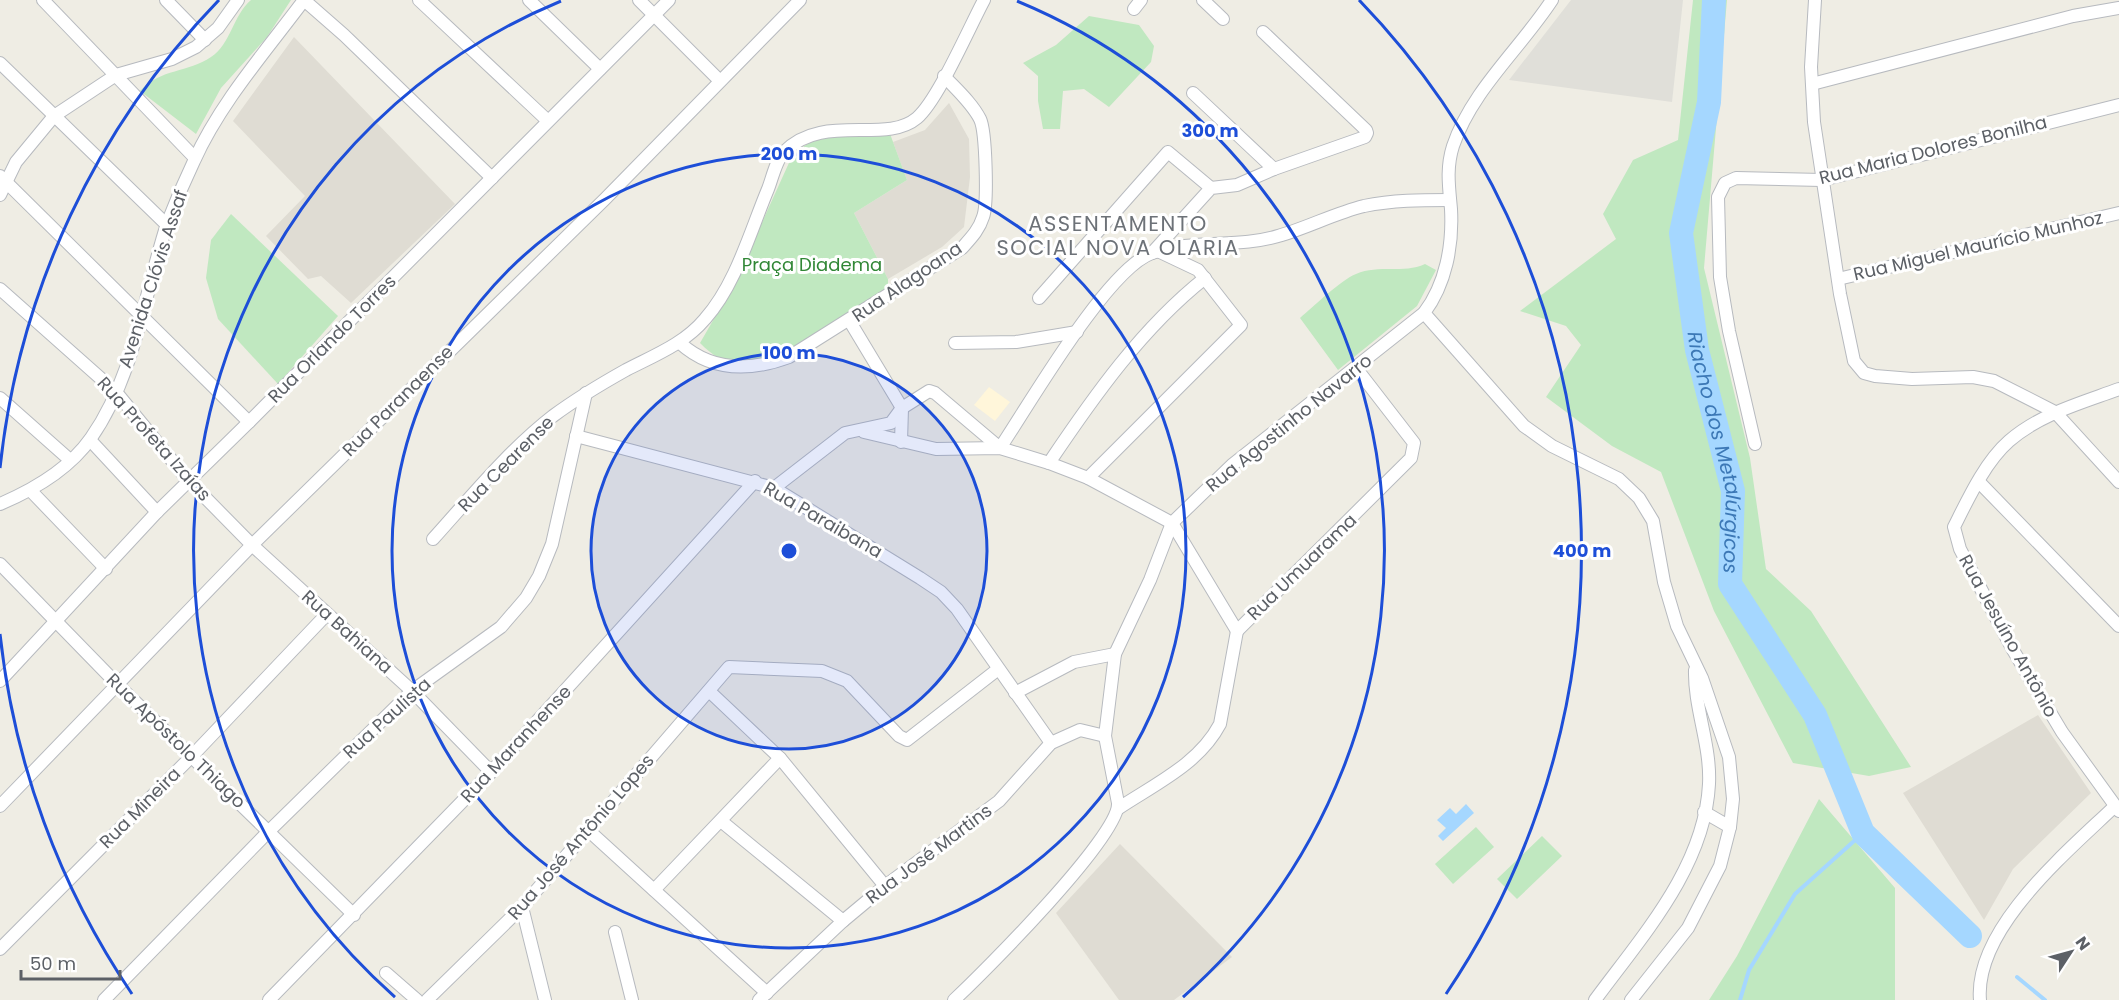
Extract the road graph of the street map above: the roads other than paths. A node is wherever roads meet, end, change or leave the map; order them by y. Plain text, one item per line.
1 (43, 0) edge
2 (166, 0) edge
3 (238, 0) edge
4 (304, 0) edge
5 (419, 0) edge
6 (529, 0) edge
7 (639, 0) edge
8 (669, 0) edge
9 (800, 0) edge
10 (984, 0) edge
11 (1203, 0) edge
12 (1552, 0) edge
13 (1815, 0) edge
14 (2119, 8) edge
15 (655, 15) junction
16 (1223, 19) dead end
17 (1263, 32) dead end
18 (205, 40) junction
19 (0, 63) edge
20 (600, 69) junction
21 (116, 75) junction
22 (944, 76) junction
23 (719, 80) junction
24 (1812, 84) junction
25 (1193, 93) dead end
26 (2119, 105) edge
27 (54, 116) junction
28 (548, 121) junction
29 (195, 158) junction
30 (1274, 169) junction
31 (3, 178) edge
32 (492, 178) junction
33 (1822, 180) junction
34 (1211, 188) junction
35 (0, 195) edge
36 (1450, 200) junction
37 (2119, 213) edge
38 (167, 225) junction
39 (1156, 253) junction
40 (1205, 278) junction
41 (1838, 279) junction
42 (0, 289) edge
43 (1039, 298) dead end
44 (1424, 313) junction
45 (143, 315) junction
46 (849, 320) junction
47 (1077, 332) junction
48 (680, 343) junction
49 (955, 343) dead end
50 (1356, 368) junction
51 (2119, 389) edge
52 (116, 392) junction
53 (586, 393) junction
54 (0, 398) edge
55 (902, 408) junction
56 (2055, 412) junction
57 (249, 422) junction
58 (855, 430) junction
59 (576, 436) junction
60 (90, 440) junction
61 (901, 442) junction
62 (1755, 444) dead end
63 (1000, 448) junction
64 (70, 460) junction
65 (1049, 463) junction
66 (1088, 478) junction
67 (188, 480) junction
68 (755, 481) junction
69 (1979, 482) junction
70 (2119, 482) edge
71 (774, 488) junction
72 (31, 491) junction
73 (0, 504) edge
74 (157, 512) junction
75 (1172, 523) junction
76 (433, 539) dead end
77 (252, 545) junction
78 (0, 564) edge
79 (106, 569) junction
80 (327, 614) junction
81 (56, 623) junction
82 (2119, 626) edge
83 (1237, 631) junction
84 (1115, 654) junction
85 (1695, 666) junction
86 (998, 670) junction
87 (3, 673) edge
88 (118, 685) junction
89 (709, 690) junction
90 (412, 691) junction
91 (1015, 693) junction
92 (1106, 736) junction
93 (1050, 743) junction
94 (192, 756) junction
95 (780, 758) junction
96 (491, 772) junction
97 (0, 806) edge
98 (1119, 808) junction
99 (2116, 809) edge
100 (1704, 812) junction
101 (721, 820) junction
102 (1730, 827) junction
103 (588, 830) junction
104 (268, 832) junction
105 (885, 886) junction
106 (654, 890) junction
107 (522, 907) junction
108 (354, 915) junction
109 (843, 921) junction
110 (615, 932) dead end
111 (0, 949) edge
112 (386, 973) dead end
113 (763, 996) edge
114 (104, 1000) edge
115 (269, 1000) edge
116 (417, 1000) edge
117 (427, 1000) edge
118 (545, 1000) edge
119 (632, 1000) edge
120 (954, 1000) edge
121 (1595, 1000) edge
122 (1631, 1000) edge
123 (1980, 1000) edge

1 - 21 street
2 - 18 street
3 - 18 street
4 - 29 street, Avenida Clóvis Assaf
4 - 32 street
5 - 28 street
6 - 20 street
7 - 15 street
8 - 15 street, Rua Orlando Torres
9 - 23 street, Rua Paranaense
10 - 22 street
11 - 16 street
12 - 36 street, Rua Agostinho Navarro
13 - 24 street
14 - 24 street
15 - 20 street, Rua Orlando Torres
15 - 23 street
17 - 30 street
18 - 21 street
19 - 27 street
20 - 28 street, Rua Orlando Torres
21 - 27 street
21 - 29 street
22 - 46 street, Rua Alagoana
22 - 48 street
23 - 77 street, Rua Paranaense
24 - 33 street
25 - 30 street
26 - 33 street, Rua Maria Dolores Bonilha
27 - 31 street
27 - 38 street
28 - 32 street, Rua Orlando Torres
29 - 38 street, Avenida Clóvis Assaf
30 - 34 street
31 - 35 street
31 - 45 street
32 - 57 street, Rua Orlando Torres
33 - 41 street
33 - 62 street, Rua Maria Dolores Bonilha
34 - 39 street
34 - 43 street
36 - 39 street
36 - 44 street, Rua Agostinho Navarro
37 - 41 street, Rua Miguel Maurício Munhoz
38 - 45 street, Avenida Clóvis Assaf
39 - 40 street
39 - 47 street
40 - 65 street
40 - 66 street
41 - 56 street
42 - 52 street, Rua Profeta Izaías
44 - 50 street, Rua Agostinho Navarro
44 - 85 street
45 - 52 street, Avenida Clóvis Assaf
45 - 57 street
46 - 48 street, Rua Alagoana
46 - 55 street
47 - 49 street
47 - 63 street
48 - 53 street, Rua Cearense
50 - 75 street, Rua Agostinho Navarro
50 - 83 street, Rua Umuarama
51 - 56 street, Rua Jesuíno Antônio
52 - 60 street, Avenida Clóvis Assaf
52 - 67 street, Rua Profeta Izaías
53 - 59 street, Rua Paulista
53 - 76 street, Rua Cearense
54 - 64 street
55 - 58 street
55 - 61 street
55 - 63 street
56 - 69 street, Rua Jesuíno Antônio
56 - 70 street
57 - 67 street, Rua Orlando Torres
58 - 61 street
58 - 71 street
59 - 68 street, Rua Paraibana
59 - 90 street, Rua Paulista
60 - 64 street, Avenida Clóvis Assaf
60 - 74 street
61 - 63 street
63 - 65 street
64 - 72 street, Avenida Clóvis Assaf
65 - 66 street
66 - 75 street
67 - 74 street, Rua Orlando Torres
67 - 77 street, Rua Profeta Izaías
68 - 71 street, Rua Paraibana
68 - 96 street, Rua Maranhense
69 - 82 street
69 - 99 street, Rua Jesuíno Antônio
71 - 86 street, Rua Paraibana
72 - 73 street, Avenida Clóvis Assaf
72 - 79 street
74 - 79 street, Rua Orlando Torres
75 - 83 street, Rua Umuarama
75 - 84 street, Rua Agostinho Navarro
77 - 80 street, Rua Bahiana
77 - 88 street, Rua Paranaense
78 - 81 street, Rua Apóstolo Thiago
79 - 81 street, Rua Orlando Torres
80 - 90 street, Rua Bahiana
80 - 94 street, Rua Mineira
81 - 87 street, Rua Orlando Torres
81 - 88 street, Rua Apóstolo Thiago
83 - 98 street
84 - 91 street
84 - 92 street, Rua Agostinho Navarro
85 - 100 street
85 - 102 street
86 - 89 street, Rua José Antônio Lopes
86 - 91 street, Rua Paraibana
88 - 94 street, Rua Apóstolo Thiago
88 - 97 street, Rua Paranaense
89 - 95 street
89 - 103 street, Rua José Antônio Lopes
90 - 96 street, Rua Bahiana
90 - 104 street, Rua Paulista
91 - 93 street, Rua Paraibana
92 - 93 street, Rua José Martins
92 - 98 street, Rua Agostinho Navarro
93 - 105 street, Rua José Martins
94 - 104 street, Rua Apóstolo Thiago
94 - 111 street, Rua Mineira
95 - 101 street
95 - 105 street
96 - 108 street, Rua Maranhense
98 - 120 street
99 - 123 street
100 - 102 street
100 - 121 street
101 - 106 street
101 - 109 street
102 - 122 street
103 - 106 street
103 - 107 street, Rua José Antônio Lopes
104 - 108 street, Rua Apóstolo Thiago
104 - 114 street, Rua Paulista
105 - 109 street, Rua José Martins
106 - 113 street
107 - 117 street, Rua José Antônio Lopes
107 - 118 street
108 - 115 street, Rua Maranhense
109 - 113 street, Rua José Martins
110 - 119 street
112 - 116 street

